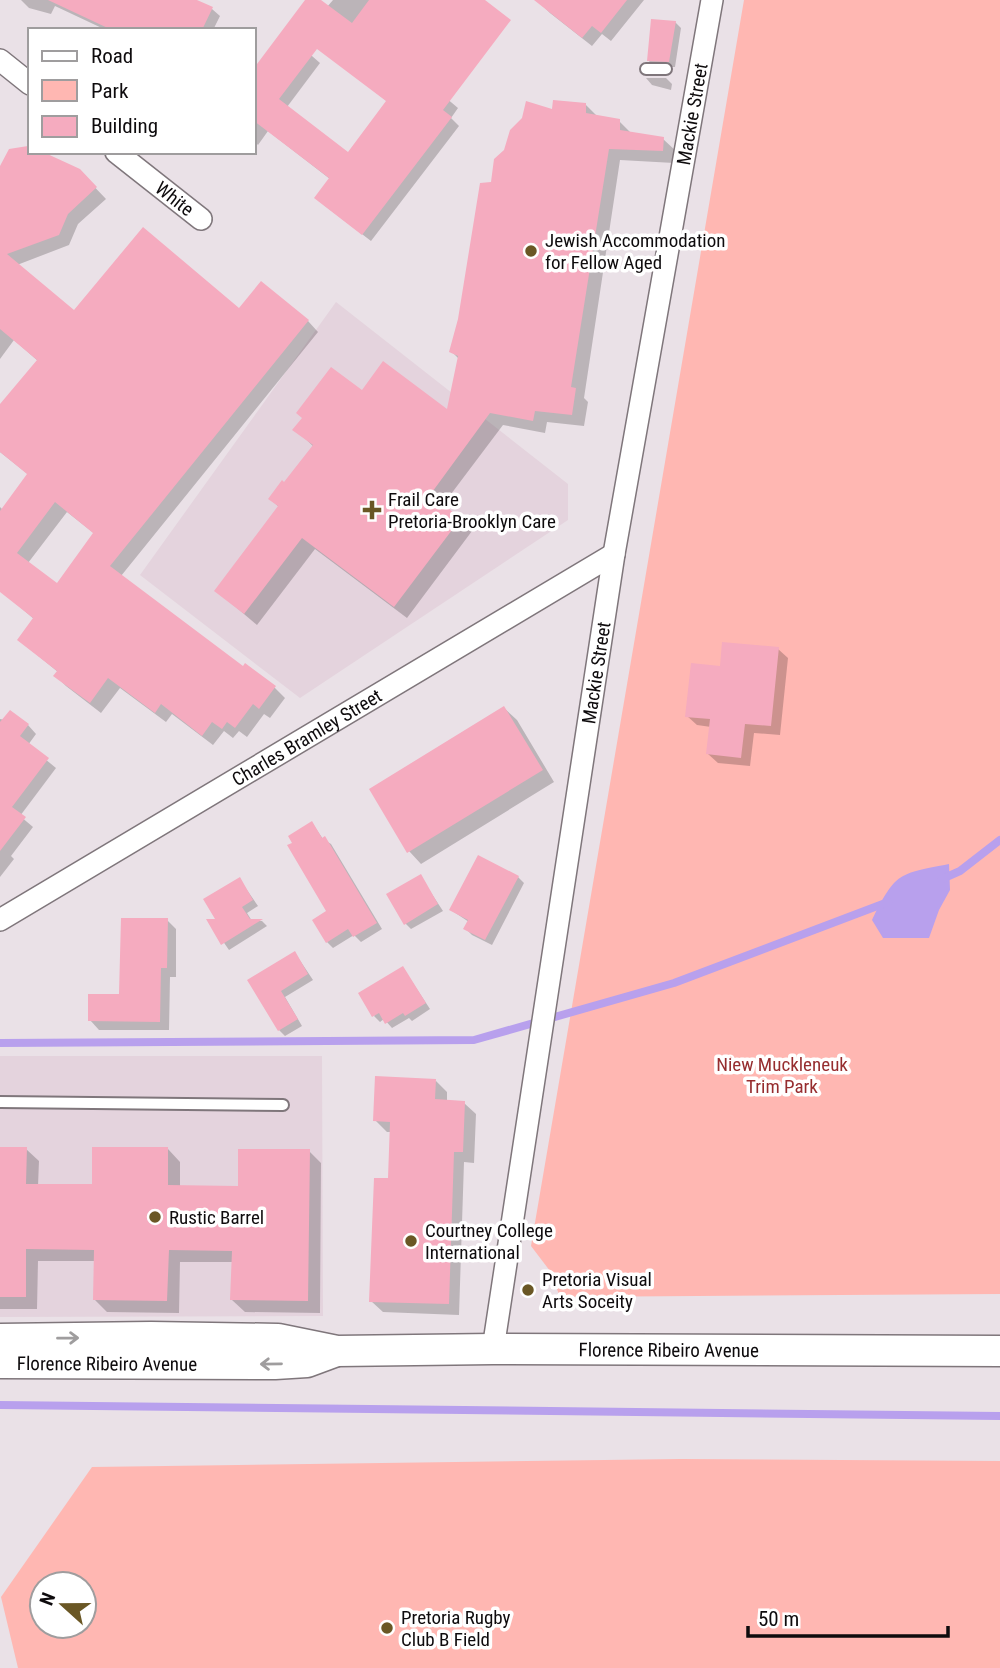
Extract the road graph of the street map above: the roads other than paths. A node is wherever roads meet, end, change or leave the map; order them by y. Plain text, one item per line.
1 (712, 0) edge
2 (0, 61) edge
3 (646, 69) dead end
4 (666, 69) dead end
5 (28, 82) edge
6 (120, 154) edge
7 (201, 219) dead end
8 (614, 554) junction
9 (0, 920) edge
10 (0, 1102) edge
11 (283, 1105) dead end
12 (0, 1339) edge
13 (493, 1349) junction
14 (337, 1351) junction
15 (1000, 1351) edge
16 (0, 1363) edge

1 - 8 street, Mackie Street
2 - 5 street
3 - 4 lane
6 - 7 street, White
8 - 9 street, Charles Bramley Street
8 - 13 street, Mackie Street
10 - 11 lane
12 -> 14 main road, Florence Ribeiro Avenue
13 - 14 main road, Florence Ribeiro Avenue
13 - 15 main road, Florence Ribeiro Avenue
14 -> 16 main road, Florence Ribeiro Avenue

